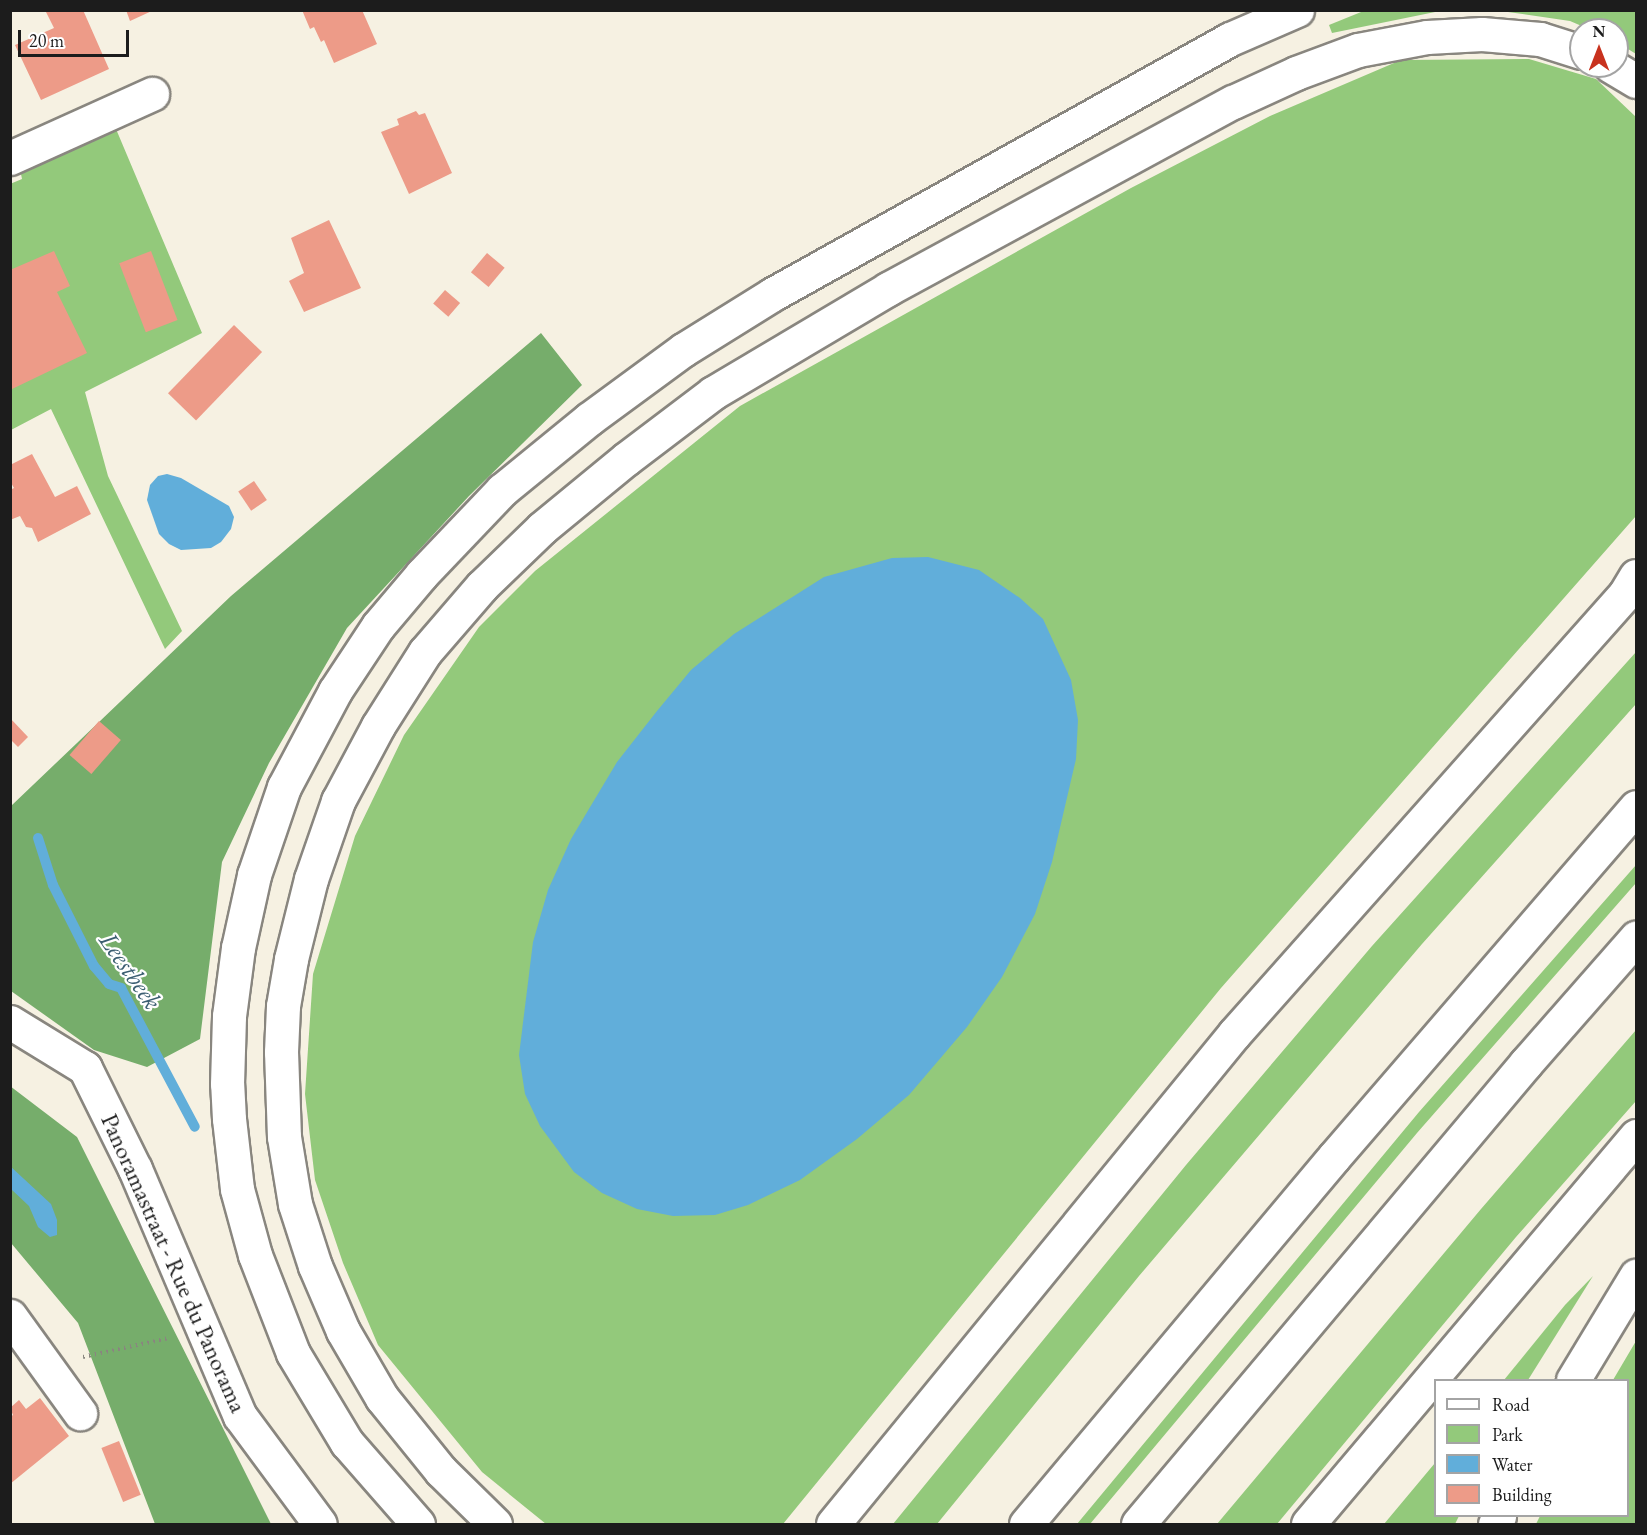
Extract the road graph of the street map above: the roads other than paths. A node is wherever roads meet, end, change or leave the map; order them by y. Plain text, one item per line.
1 (1298, 10) edge
2 (1569, 47) edge
3 (152, 94) dead end
4 (10, 158) edge
5 (1633, 585) edge
6 (1636, 807) edge
7 (1636, 938) edge
8 (10, 1022) edge
9 (1636, 1136) edge
10 (1636, 1276) edge
11 (10, 1316) edge
12 (1574, 1379) edge
13 (80, 1413) dead end
14 (320, 1524) edge
15 (418, 1524) edge
16 (495, 1524) edge
17 (832, 1524) edge
18 (1026, 1524) edge
19 (1138, 1524) edge
20 (1308, 1524) edge

1 - 15 main road
2 - 16 main road
3 - 4 main road
5 - 17 main road
6 - 18 main road
7 - 19 main road
8 - 14 main road, Panoramastraat - Rue du Panorama
9 - 20 main road
10 - 12 main road
11 - 13 main road

